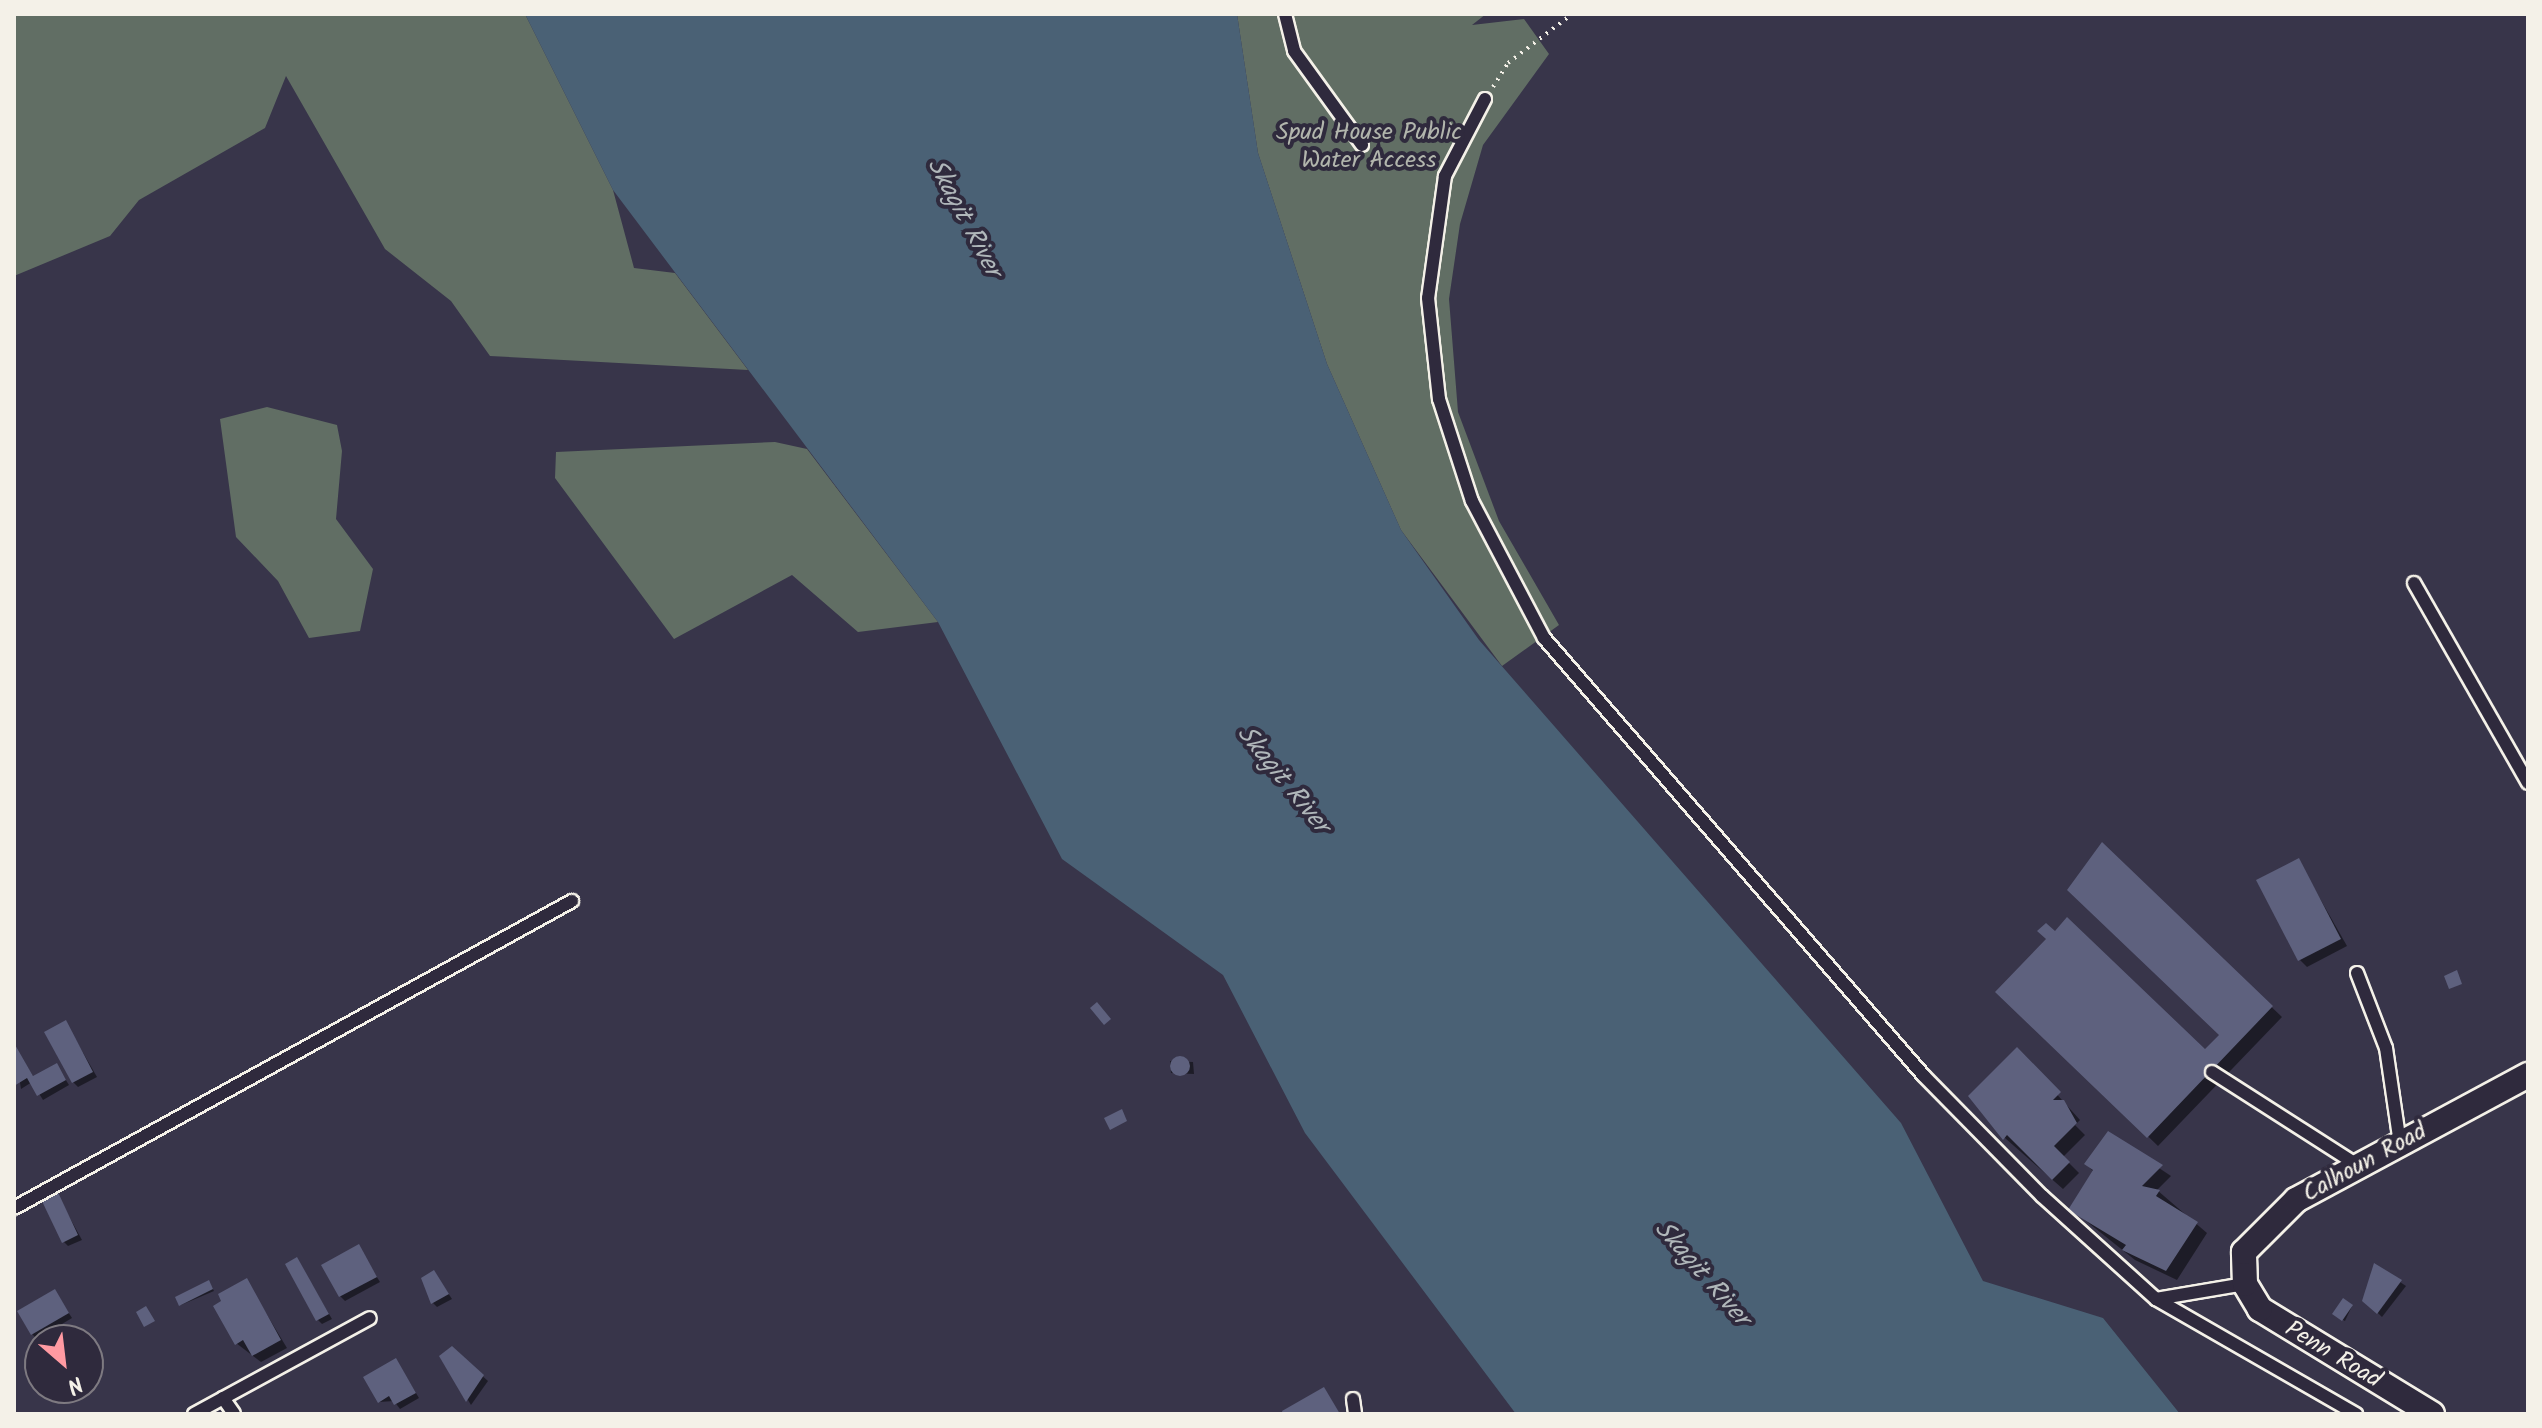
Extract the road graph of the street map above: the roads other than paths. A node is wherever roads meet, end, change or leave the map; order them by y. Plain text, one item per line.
1 (1285, 14) edge
2 (1485, 99) road end
3 (1362, 145) dead end
4 (2414, 583) dead end
5 (2528, 783) edge
6 (572, 901) dead end
7 (2357, 973) dead end
8 (2212, 1072) dead end
9 (2528, 1075) edge
10 (2400, 1144) junction
11 (2359, 1166) junction
12 (14, 1208) edge
13 (2245, 1284) junction
14 (2156, 1299) junction
15 (370, 1318) dead end
16 (223, 1398) junction
17 (1353, 1399) dead end
18 (194, 1414) edge
19 (234, 1414) edge
20 (1355, 1414) edge
21 (2356, 1414) edge
22 (2432, 1414) edge

1 - 3 lane
2 - 14 lane
4 - 5 lane
6 - 12 lane
7 - 10 lane
8 - 11 lane
9 - 10 street, Calhoun Road
10 - 11 street, Calhoun Road
11 - 13 street, Calhoun Road
13 - 14 lane
13 - 22 street, Penn Road
14 - 21 lane
15 - 16 lane
16 - 18 lane
16 - 19 lane
17 - 20 lane

